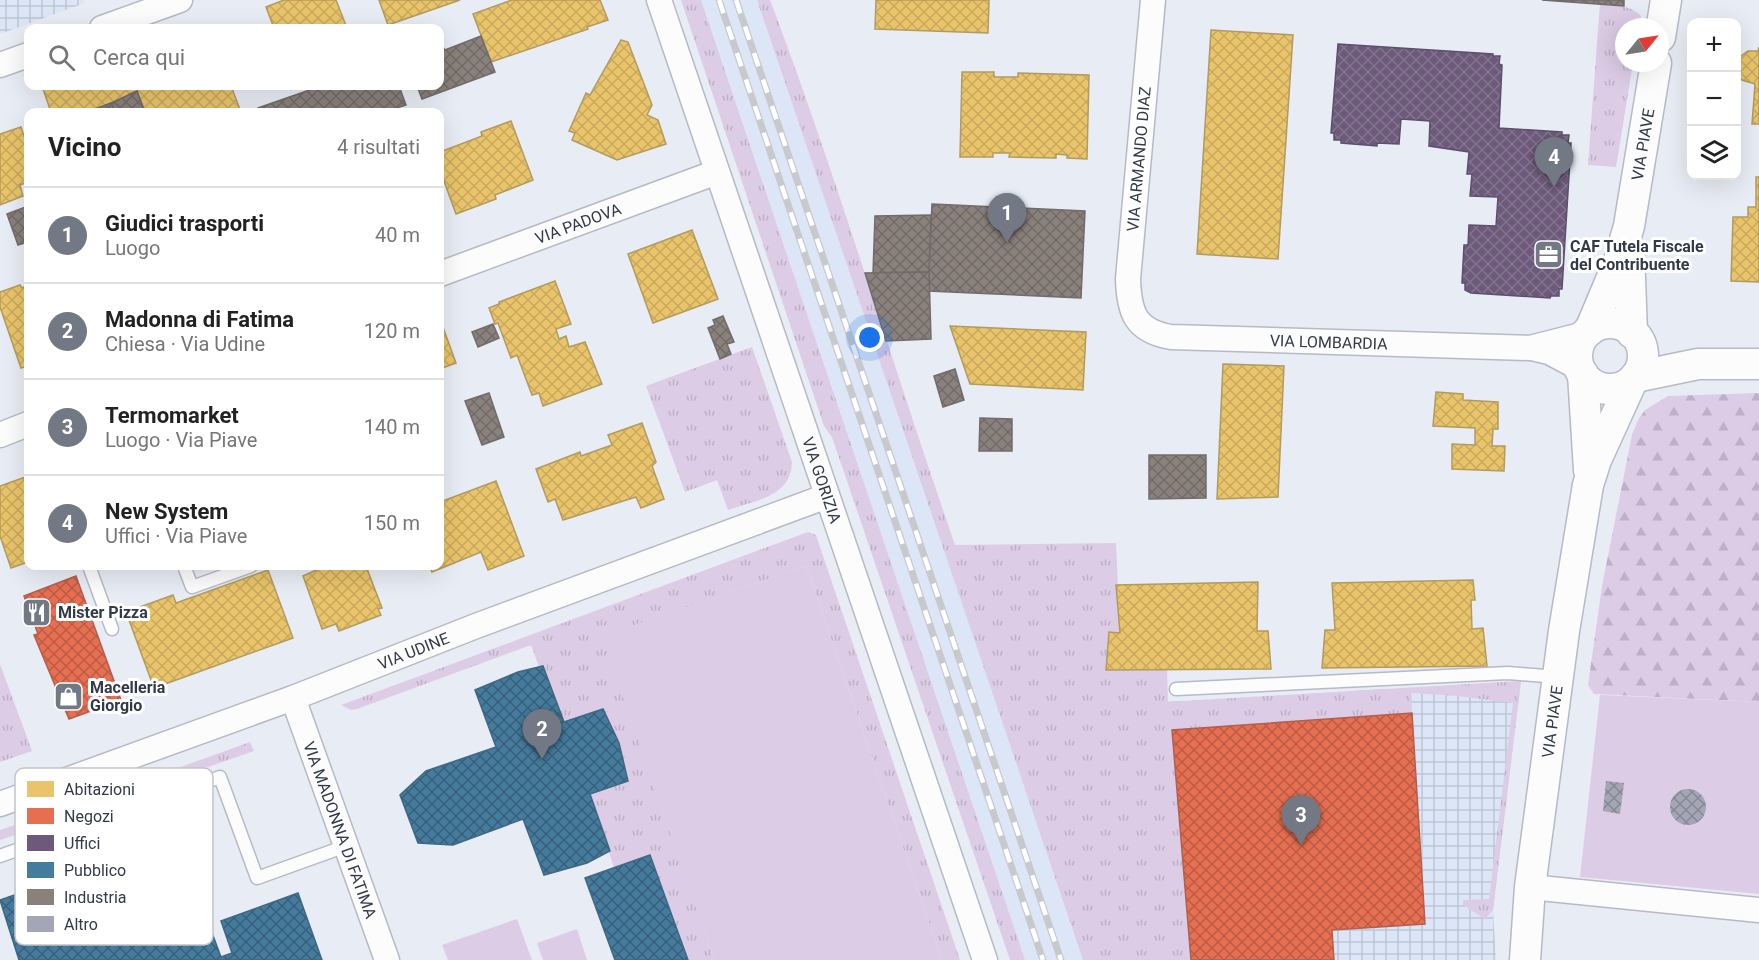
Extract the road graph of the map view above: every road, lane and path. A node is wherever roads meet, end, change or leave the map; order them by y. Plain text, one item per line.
1 (180, 0) edge
2 (659, 0) edge
3 (1154, 0) edge
4 (1666, 0) edge
5 (1663, 18) edge
6 (113, 24) edge
7 (24, 56) edge
8 (0, 65) edge
9 (1655, 72) edge
10 (717, 172) junction
11 (1629, 226) junction
12 (444, 273) edge
13 (1135, 318) joint
14 (1587, 332) junction
15 (1634, 335) junction
16 (1530, 348) junction
17 (1730, 362) junction
18 (1759, 364) edge
19 (1581, 371) junction
20 (1634, 379) junction
21 (24, 426) edge
22 (0, 435) edge
23 (1588, 485) junction
24 (827, 496) junction
25 (90, 570) edge
26 (186, 570) edge
27 (240, 570) edge
28 (111, 630) dead end
29 (1558, 677) junction
30 (1176, 689) dead end
31 (293, 698) junction
32 (101, 768) edge
33 (213, 779) edge
34 (15, 799) edge
35 (0, 804) edge
36 (346, 846) junction
37 (15, 850) edge
38 (0, 856) edge
39 (1530, 887) junction
40 (1759, 910) edge
41 (387, 960) edge
42 (985, 960) edge
43 (1525, 960) edge

1 - 6 street
2 - 10 street, VIA GORIZIA
3 - 13 street, VIA ARMANDO DIAZ
4 - 5 street
7 - 8 street
9 - 11 street, VIA PIAVE
10 - 12 street, VIA PADOVA
10 - 24 street, VIA GORIZIA
11 - 14 street, VIA PIAVE
11 - 15 street, VIA PIAVE
13 - 16 street, VIA LOMBARDIA
14 - 15 street
14 - 16 street, VIA LOMBARDIA
14 - 19 street
15 - 17 street
15 - 20 street
16 - 19 street, VIA LOMBARDIA
17 - 18 street
17 - 20 street
19 - 20 street
19 - 23 street, VIA PIAVE
20 - 23 street, VIA PIAVE
21 - 22 street
23 - 29 street, VIA PIAVE
24 - 31 street, VIA UDINE
24 - 42 street, VIA GORIZIA
25 - 28 lane
26 - 27 lane
29 - 30 lane
29 - 39 street, VIA PIAVE
31 - 32 street, VIA UDINE
31 - 36 street, VIA MADONNA DI FATIMA
33 - 36 lane
34 - 35 street, VIA UDINE
36 - 41 street, VIA MADONNA DI FATIMA
37 - 38 lane
39 - 40 street
39 - 43 street, VIA PIAVE

